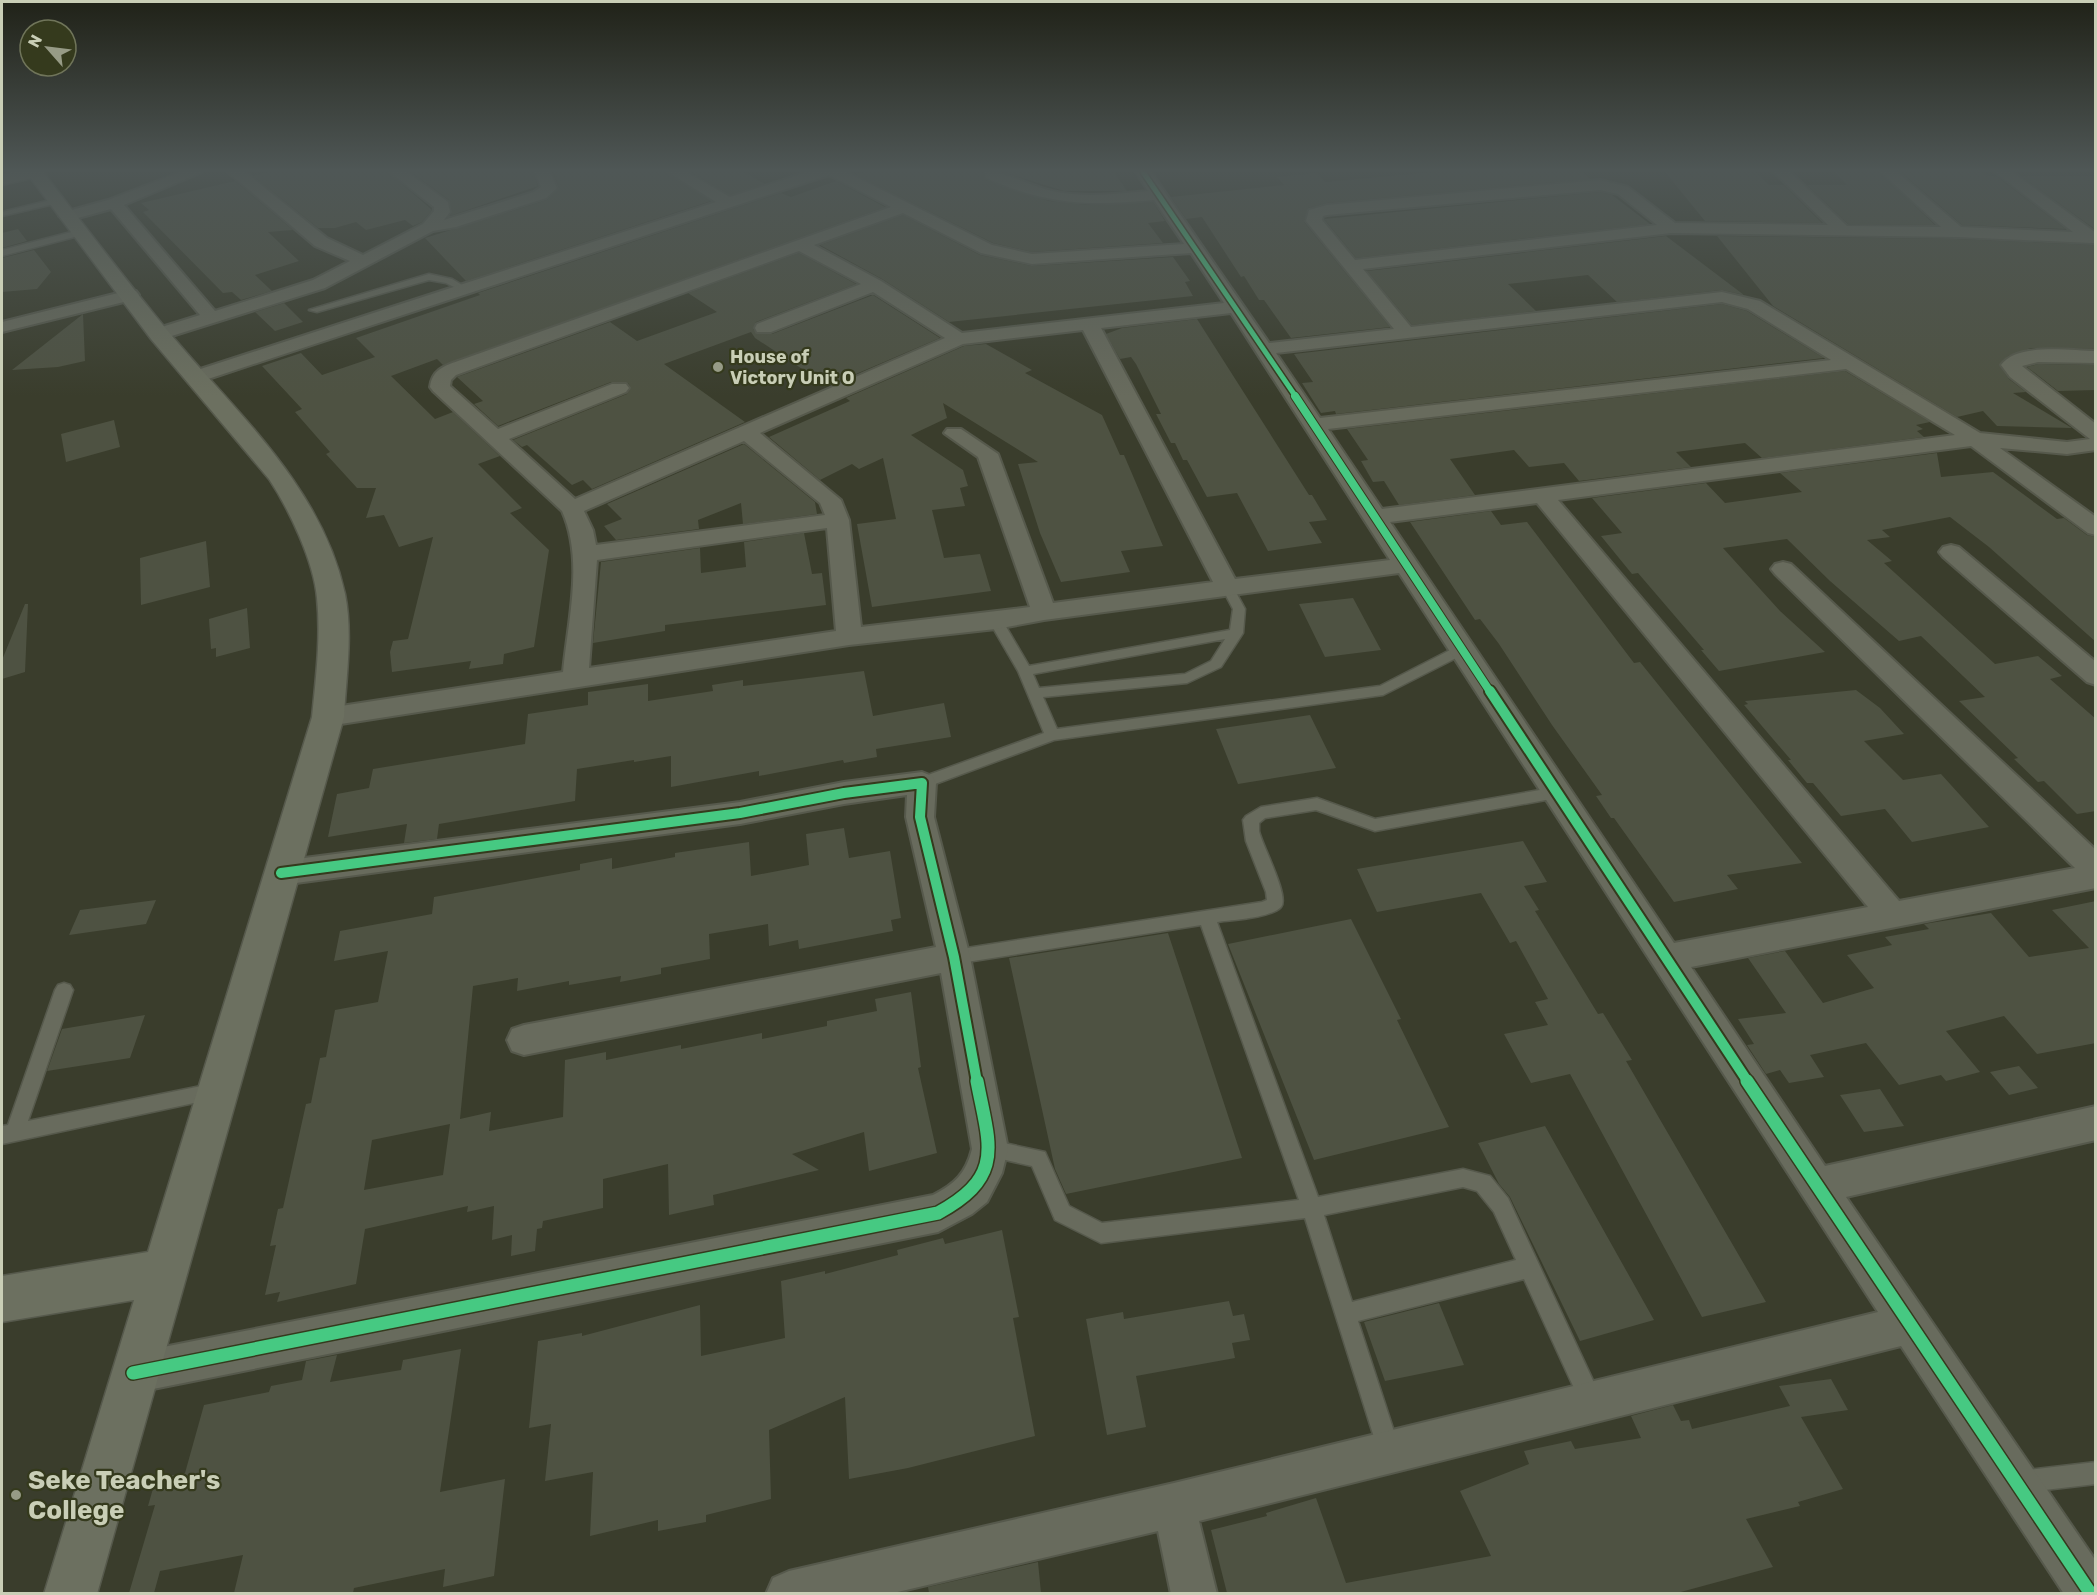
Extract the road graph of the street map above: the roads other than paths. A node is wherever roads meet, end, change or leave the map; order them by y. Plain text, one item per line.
1 (91, 246) edge
2 (151, 246) edge
3 (331, 246) edge
4 (391, 246) edge
5 (593, 246) edge
6 (797, 246) edge
7 (804, 246) edge
8 (982, 246) edge
9 (1336, 246) edge
10 (1512, 246) edge
11 (1195, 248) joint
12 (363, 261) junction
13 (1352, 265) junction
14 (875, 285) junction
15 (462, 288) junction
16 (130, 295) junction
17 (1236, 307) junction
18 (314, 310) dead end
19 (212, 318) junction
20 (1090, 325) junction
21 (2, 327) edge
22 (764, 328) dead end
23 (159, 333) junction
24 (1407, 333) junction
25 (959, 339) junction
26 (1263, 349) junction
27 (2096, 357) edge
28 (1851, 363) junction
29 (195, 377) junction
30 (619, 388) dead end
31 (1313, 425) junction
32 (746, 432) junction
33 (954, 433) dead end
34 (2096, 434) edge
35 (495, 437) junction
36 (1976, 439) junction
37 (2096, 444) edge
38 (1542, 495) junction
39 (572, 508) junction
40 (1374, 517) junction
41 (838, 520) junction
42 (2096, 528) edge
43 (1951, 552) dead end
44 (586, 554) junction
45 (1405, 565) junction
46 (1783, 569) dead end
47 (1228, 588) junction
48 (1044, 612) junction
49 (996, 621) junction
50 (1236, 633) junction
51 (849, 637) junction
52 (1461, 650) junction
53 (1025, 671) junction
54 (2096, 676) edge
55 (575, 679) junction
56 (1035, 693) junction
57 (328, 717) junction
58 (1052, 735) junction
59 (922, 783) junction
60 (1557, 793) junction
61 (2096, 869) edge
62 (281, 873) junction
63 (2096, 876) edge
64 (1892, 914) junction
65 (1206, 916) junction
66 (954, 957) junction
67 (1666, 958) junction
68 (64, 990) dead end
69 (524, 1040) dead end
70 (219, 1090) junction
71 (2096, 1123) edge
72 (8, 1134) edge
73 (990, 1149) junction
74 (1817, 1186) junction
75 (1312, 1208) junction
76 (1530, 1267) junction
77 (166, 1272) junction
78 (2, 1299) edge
79 (1346, 1314) junction
80 (1910, 1324) junction
81 (133, 1373) junction
82 (1592, 1402) junction
83 (1389, 1452) junction
84 (2096, 1473) edge
85 (2017, 1483) junction
86 (1174, 1505) junction
87 (834, 1588) edge
88 (70, 1593) edge
89 (789, 1593) edge
90 (1194, 1593) edge
91 (2091, 1593) edge

1 - 16 street
2 - 19 street
3 - 12 street
4 - 12 street
5 - 15 street
6 - 35 street
7 - 14 street
8 - 11 street
9 - 13 street
10 - 13 street
11 - 17 street
12 - 19 street
13 - 24 street
14 - 22 street
14 - 25 street
15 - 18 lane
15 - 29 street
16 - 21 street
16 - 23 street
17 - 20 street
17 - 26 street
19 - 23 street
20 - 25 street
20 - 47 street
23 - 29 street
24 - 26 street
24 - 28 street
25 - 32 street
26 - 31 street
27 - 34 street
28 - 31 street
28 - 36 street
29 - 57 street
30 - 35 street
31 - 40 street
32 - 39 street
32 - 41 street
33 - 48 street
35 - 39 street
36 - 37 street
36 - 38 street
36 - 42 street
38 - 40 street
38 - 64 street
39 - 44 street
40 - 45 street
41 - 44 street
41 - 51 street
43 - 54 street
44 - 55 street
45 - 47 street
45 - 52 street
46 - 61 street
47 - 48 street
47 - 50 lane
48 - 49 street
49 - 51 street
49 - 53 lane
50 - 53 lane
50 - 56 lane
51 - 55 street
52 - 58 lane
52 - 60 street
53 - 56 lane
55 - 57 street
56 - 58 lane
57 - 62 street
58 - 59 lane
59 - 62 street
59 - 66 street
60 - 65 lane
60 - 67 street
62 - 70 street
63 - 64 street
64 - 67 street
65 - 66 lane
65 - 75 lane
66 - 69 street
66 - 73 street
67 - 74 street
68 - 72 lane
70 - 72 lane
70 - 77 street
71 - 74 street
73 - 75 lane
73 - 81 street
74 - 80 street
75 - 76 lane
75 - 79 lane
76 - 79 lane
76 - 82 lane
77 - 78 street
77 - 81 street
79 - 83 lane
80 - 82 street
80 - 85 street
81 - 88 street
82 - 83 street
83 - 86 street
84 - 85 lane
85 - 91 street
86 - 87 street
86 - 90 street
87 - 89 street

